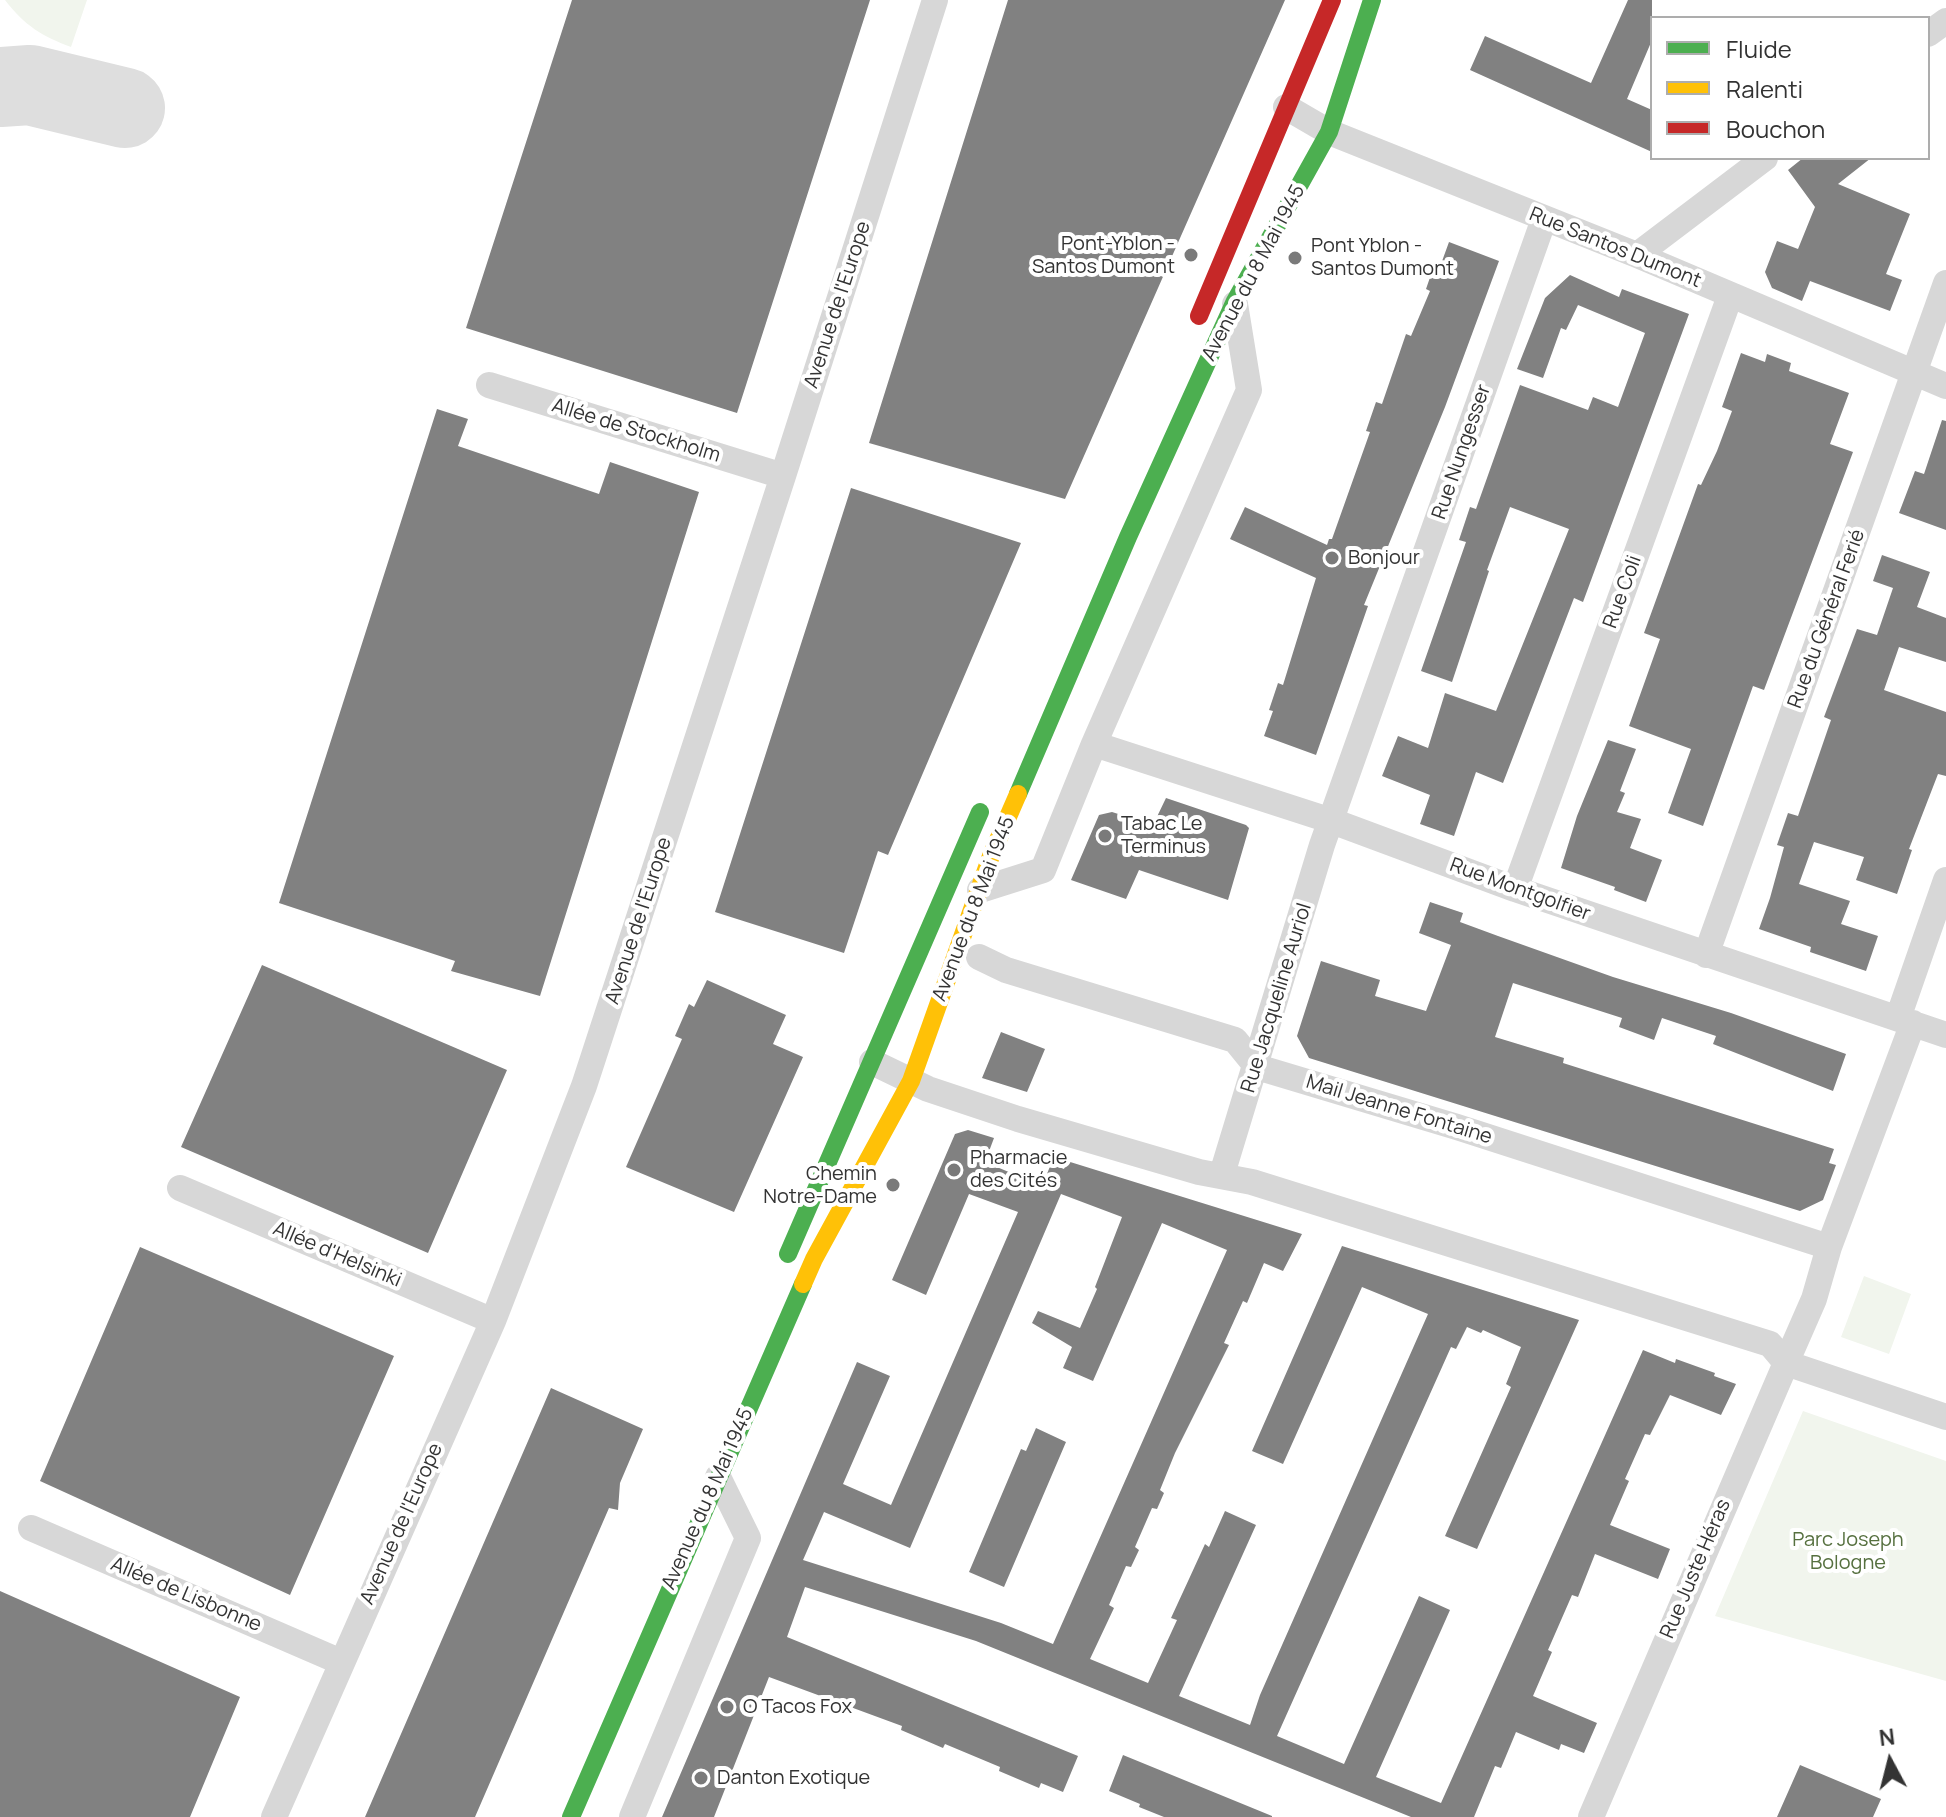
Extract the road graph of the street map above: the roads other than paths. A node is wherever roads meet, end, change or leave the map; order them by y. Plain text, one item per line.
1 (935, 0) edge
2 (1332, 0) edge
3 (1372, 0) edge
4 (1286, 107) junction
5 (1329, 132) junction
6 (1762, 160) edge
7 (1544, 219) junction
8 (1637, 255) junction
9 (1946, 283) edge
10 (1730, 296) junction
11 (1235, 301) junction
12 (1192, 330) dead end
13 (1915, 374) junction
14 (489, 385) dead end
15 (1946, 386) edge
16 (783, 476) junction
17 (1094, 744) junction
18 (987, 794) dead end
19 (1332, 821) junction
20 (1946, 880) edge
21 (1515, 889) junction
22 (980, 890) junction
23 (1706, 955) junction
24 (979, 957) dead end
25 (1906, 1021) junction
26 (1946, 1035) edge
27 (872, 1062) junction
28 (1257, 1067) junction
29 (920, 1085) junction
30 (1222, 1174) junction
31 (180, 1188) dead end
32 (1829, 1247) junction
33 (781, 1270) dead end
34 (493, 1321) junction
35 (1786, 1363) junction
36 (1946, 1417) edge
37 (718, 1477) junction
38 (31, 1528) dead end
39 (341, 1662) junction
40 (274, 1817) edge
41 (571, 1817) edge
42 (632, 1817) edge
43 (1591, 1817) edge

1 - 16 street, Avenue de l'Europe
2 - 4 main road, Avenue du 8 Mai 1945
3 - 5 main road, Avenue du 8 Mai 1945
4 - 5 street, Rue Santos Dumont
4 - 12 main road, Avenue du 8 Mai 1945
5 - 7 street, Rue Santos Dumont
5 - 11 main road, Avenue du 8 Mai 1945
6 - 8 street
7 - 8 street, Rue Santos Dumont
7 - 19 street, Rue Nungesser
8 - 10 street, Rue Santos Dumont
9 - 13 street, Rue du Général Ferié
10 - 13 street, Rue Santos Dumont
10 - 21 street, Rue Coli
11 - 17 street
11 - 22 main road, Avenue du 8 Mai 1945
13 - 15 street, Rue Santos Dumont
13 - 23 street, Rue du Général Ferié
14 - 16 street, Allée de Stockholm
16 - 34 street, Avenue de l'Europe
17 - 19 street, Rue Montgolfier
17 - 22 street
18 - 27 main road, Avenue du 8 Mai 1945
19 - 21 street, Rue Montgolfier
19 - 28 street, Rue Jacqueline Auriol
20 - 25 street, Rue Juste Héras
21 - 23 street, Rue Montgolfier
22 - 29 main road, Avenue du 8 Mai 1945
23 - 25 street, Rue Montgolfier
24 - 28 street, Mail Jeanne Fontaine
25 - 26 street, Rue Montgolfier
25 - 32 street, Rue Juste Héras
27 - 29 street
27 - 33 main road, Avenue du 8 Mai 1945
28 - 30 street, Rue Jacqueline Auriol
28 - 32 street, Mail Jeanne Fontaine
29 - 30 street
29 - 37 main road, Avenue du 8 Mai 1945
30 - 35 street
31 - 34 street, Allée d'Helsinki
32 - 35 street, Rue Juste Héras
34 - 39 street, Avenue de l'Europe
35 - 36 street
35 - 43 street, Rue Juste Héras
37 - 41 main road, Avenue du 8 Mai 1945
37 - 42 street
38 - 39 street, Allée de Lisbonne
39 - 40 street, Avenue de l'Europe

